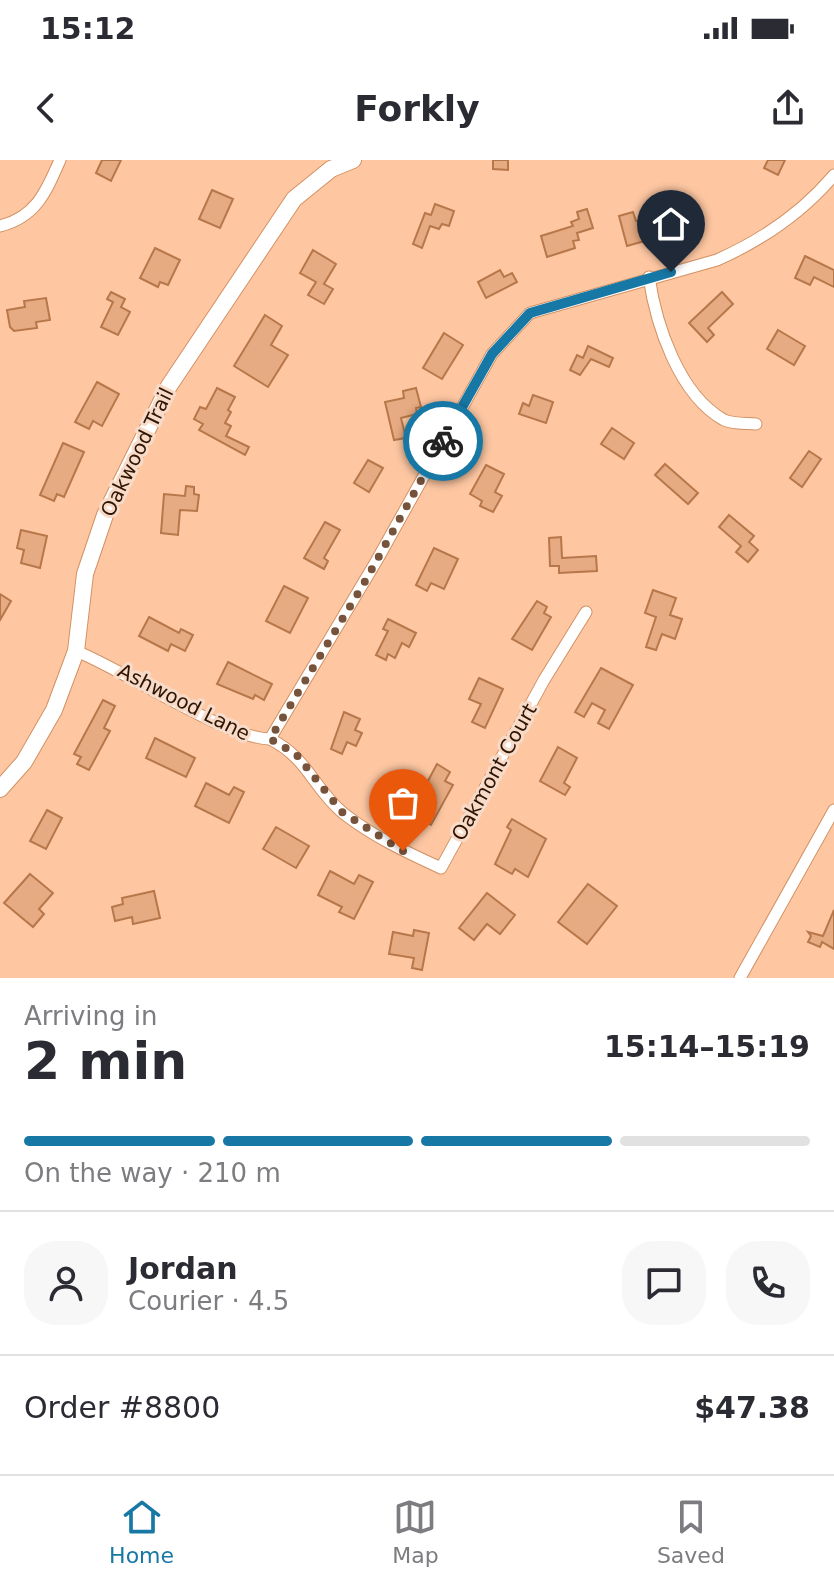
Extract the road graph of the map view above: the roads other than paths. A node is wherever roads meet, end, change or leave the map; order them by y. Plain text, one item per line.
1 (60, 160) edge
2 (353, 160) edge
3 (834, 175) edge
4 (0, 226) edge
5 (649, 277) junction
6 (756, 424) dead end
7 (586, 612) dead end
8 (76, 651) junction
9 (270, 739) junction
10 (0, 789) edge
11 (834, 810) edge
12 (740, 978) edge

1 - 4 street
2 - 8 street, Oakwood Trail
3 - 5 street, Ashwood Lane
5 - 6 street
5 - 9 street, Ashwood Lane
7 - 9 street, Oakmont Court
8 - 9 street, Ashwood Lane
8 - 10 street, Oakwood Trail
11 - 12 street

